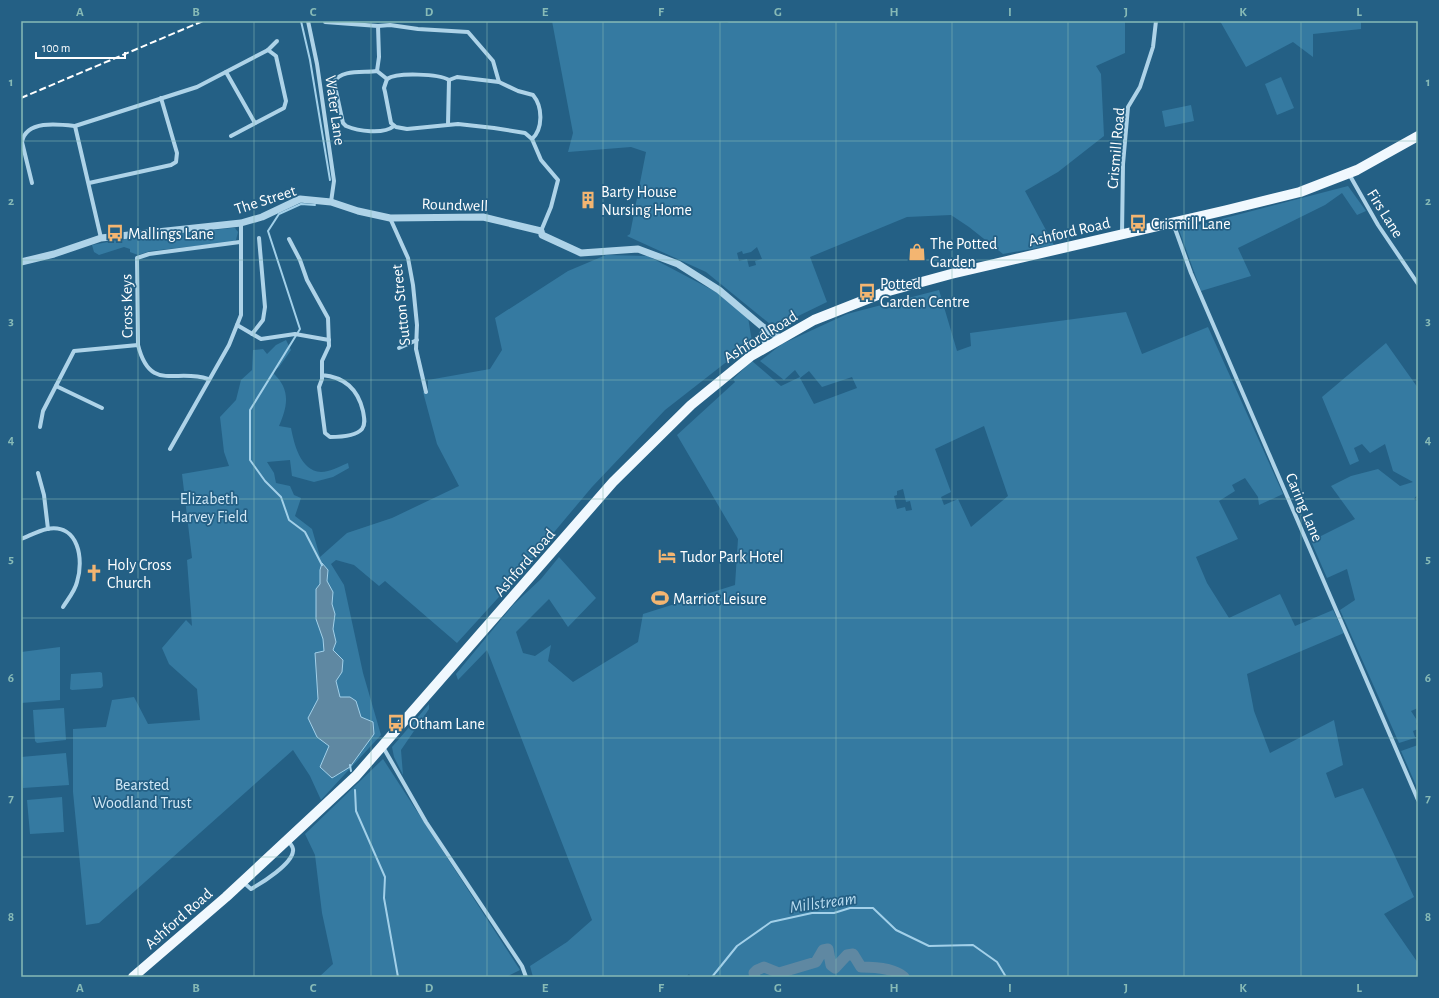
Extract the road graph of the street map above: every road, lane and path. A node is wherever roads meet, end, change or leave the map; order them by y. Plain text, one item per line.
1 (308, 21) edge
2 (1156, 21) edge
3 (325, 22) dead end
4 (378, 26) junction
5 (277, 41) dead end
6 (268, 50) junction
7 (377, 71) junction
8 (226, 72) junction
9 (387, 79) junction
10 (449, 80) junction
11 (499, 82) junction
12 (161, 98) junction
13 (254, 123) junction
14 (448, 124) junction
15 (75, 126) junction
16 (394, 126) junction
17 (231, 136) dead end
18 (1418, 136) edge
19 (532, 139) junction
20 (1349, 174) junction
21 (32, 182) dead end
22 (89, 183) junction
23 (331, 202) junction
24 (390, 218) junction
25 (241, 223) junction
26 (1173, 223) junction
27 (541, 231) junction
28 (1122, 234) junction
29 (101, 238) junction
30 (259, 238) dead end
31 (289, 239) dead end
32 (240, 242) junction
33 (21, 262) edge
34 (1418, 284) edge
35 (237, 325) junction
36 (764, 328) junction
37 (252, 334) junction
38 (780, 338) junction
39 (329, 340) junction
40 (417, 340) junction
41 (138, 345) junction
42 (767, 346) junction
43 (399, 348) dead end
44 (322, 375) junction
45 (208, 379) junction
46 (56, 386) junction
47 (426, 392) dead end
48 (102, 408) dead end
49 (40, 427) dead end
50 (170, 449) dead end
51 (38, 473) dead end
52 (48, 529) junction
53 (21, 539) edge
54 (63, 607) dead end
55 (383, 747) junction
56 (1418, 800) edge
57 (288, 840) junction
58 (243, 882) junction
59 (133, 977) edge
60 (526, 977) edge

1 - 23 street, Water Lane
2 - 28 street, Crismill Road
3 - 4 street
4 - 7 street
4 - 11 street
5 - 6 street
6 - 8 street
6 - 13 street
7 - 9 street
7 - 16 street
8 - 12 street
8 - 13 street
9 - 10 street
9 - 16 street
10 - 11 street
10 - 14 street
11 - 19 street
12 - 15 street
12 - 22 street
13 - 17 street
14 - 16 street
14 - 19 street
15 - 21 street
15 - 22 street
18 - 20 main road, Ashford Road
19 - 27 street
20 - 26 main road, Ashford Road
20 - 34 street, Firs Lane
22 - 29 street
23 - 24 street, Roundwell
23 - 25 street, The Street
24 - 27 street, Roundwell
24 - 40 street, Sutton Street
25 - 29 street, The Street
25 - 32 street
26 - 28 main road, Ashford Road
26 - 56 street, Caring Lane
27 - 36 street, Roundwell
28 - 38 main road, Ashford Road
29 - 33 street, The Street
30 - 37 street
31 - 39 street
32 - 35 street
32 - 41 street, Cross Keys
35 - 37 street
35 - 45 street
36 - 38 street, Roundwell
36 - 42 street
37 - 39 street
38 - 42 main road, Ashford Road
39 - 44 street
40 - 43 street
40 - 47 street, Sutton Street
41 - 45 street, Cross Keys
41 - 46 street
42 - 55 main road, Ashford Road
44 - 44 street
45 - 50 street
46 - 48 street
46 - 49 street
51 - 52 street
52 - 53 street
52 - 54 street
55 - 57 main road, Ashford Road
55 - 60 street
57 - 58 main road, Ashford Road
57 - 58 street
58 - 59 main road, Ashford Road

